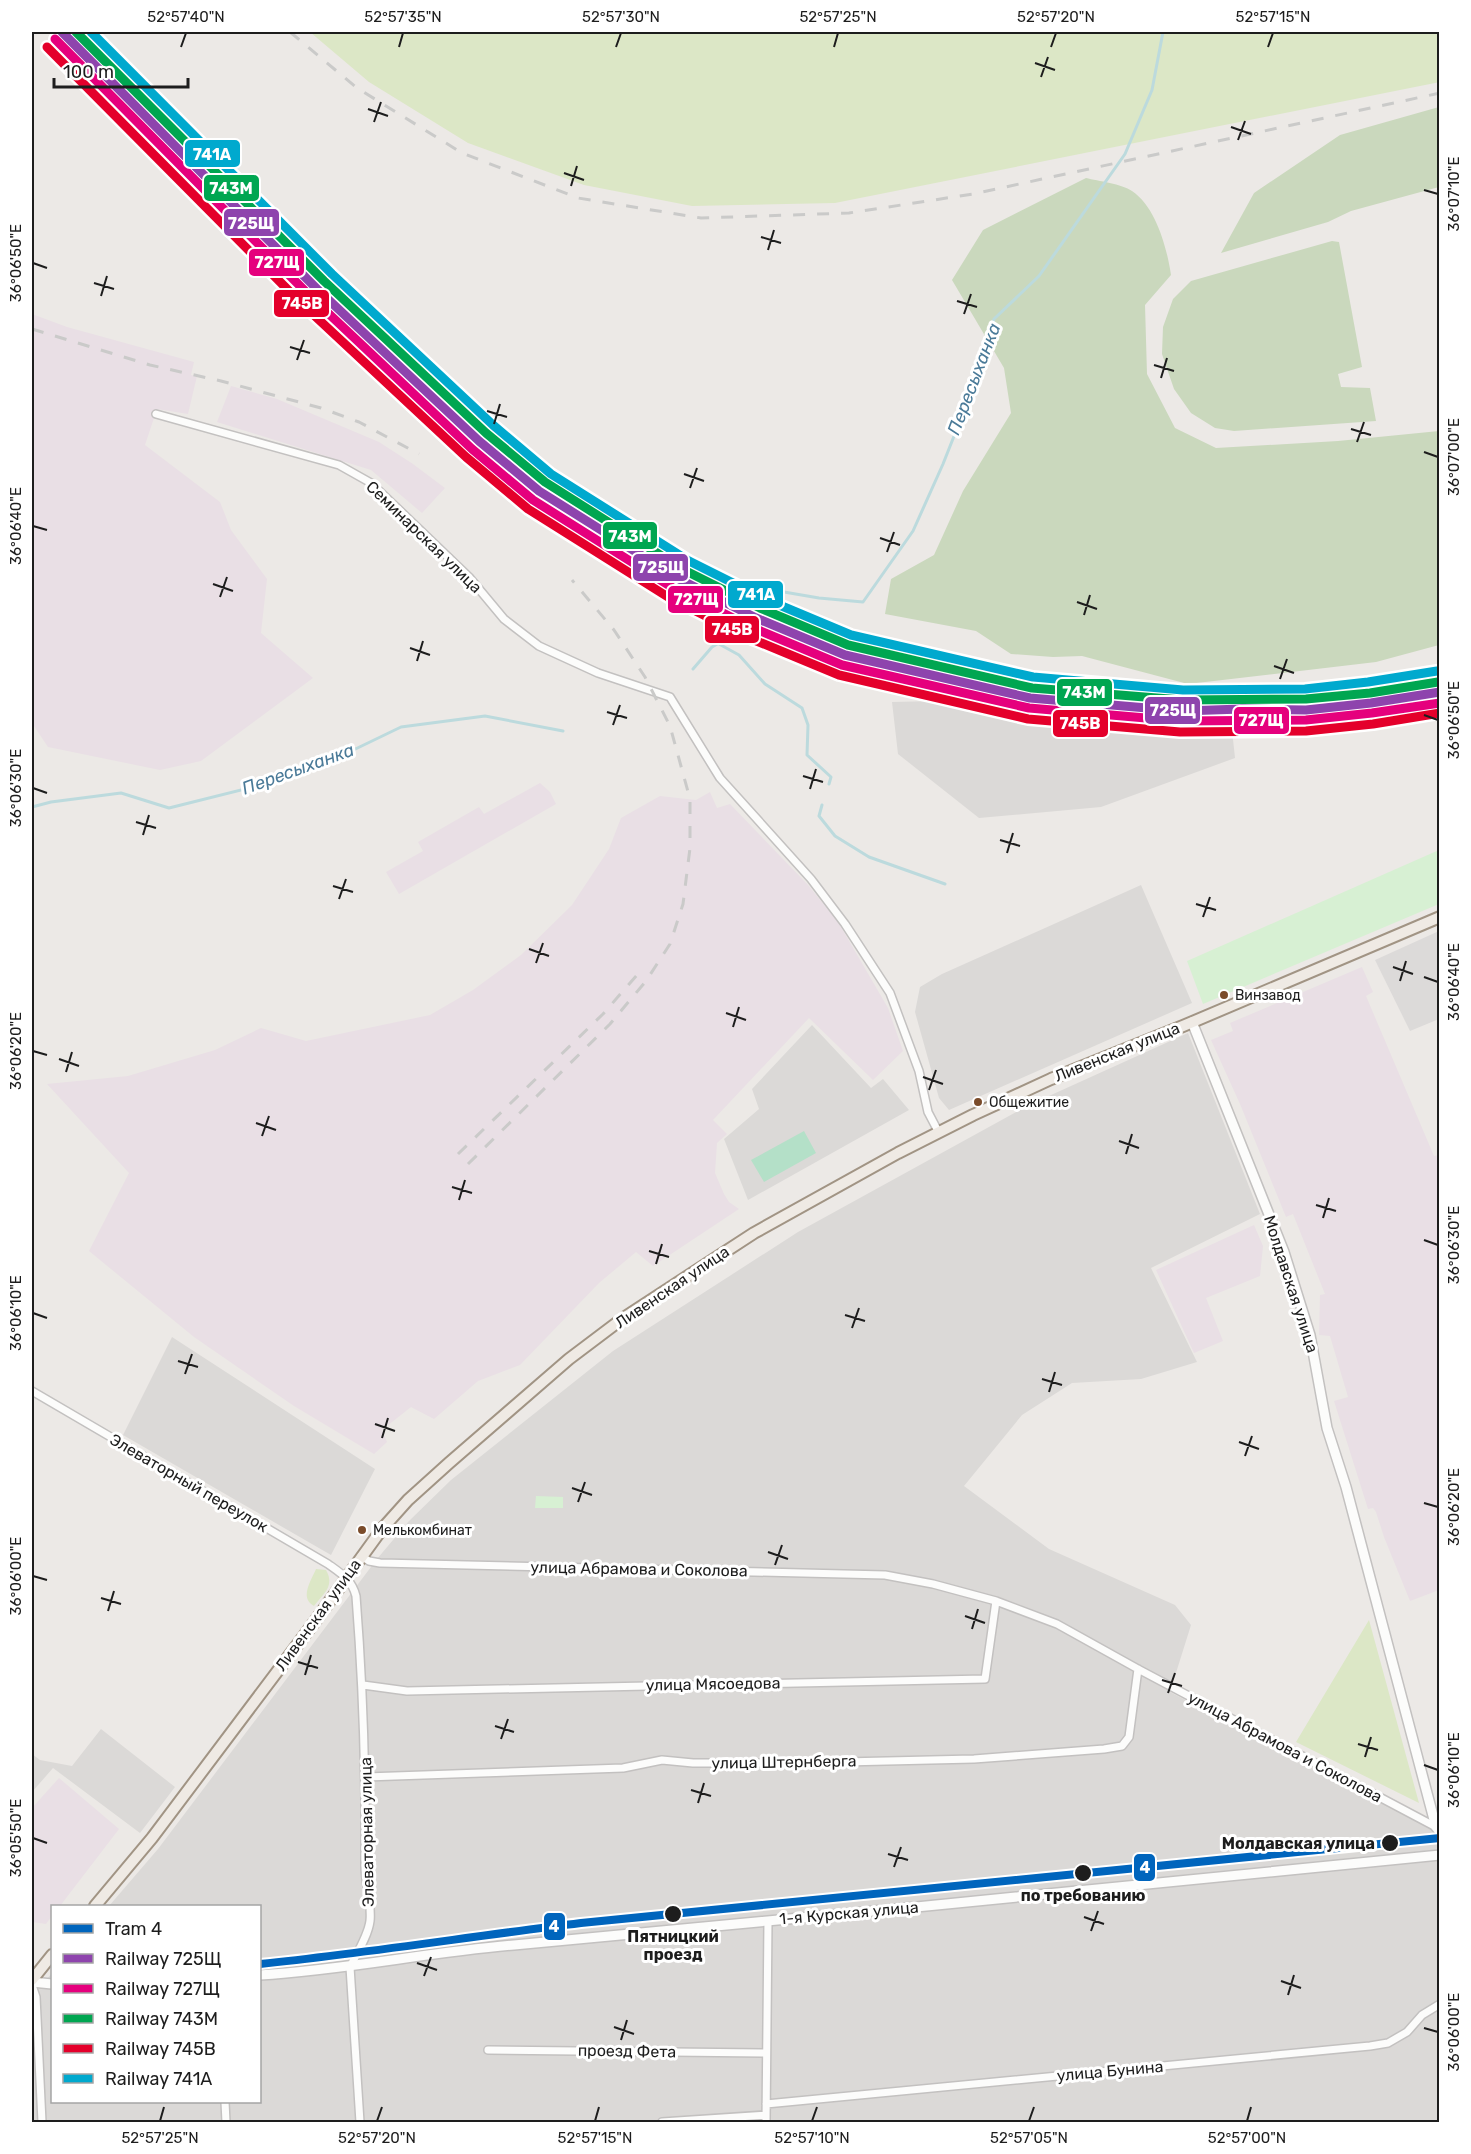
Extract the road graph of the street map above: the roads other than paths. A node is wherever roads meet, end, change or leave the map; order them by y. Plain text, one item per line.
1 (156, 414) dead end
2 (1440, 917) edge
3 (1191, 1022) junction
4 (939, 1132) junction
5 (32, 1391) edge
6 (361, 1556) junction
7 (346, 1576) junction
8 (996, 1601) junction
9 (1138, 1669) junction
10 (363, 1685) junction
11 (366, 1777) junction
12 (1438, 1829) edge
13 (1440, 1855) edge
14 (96, 1905) edge
15 (768, 1921) junction
16 (51, 1956) edge
17 (350, 1967) junction
18 (261, 1975) edge
19 (32, 1982) edge
20 (51, 1984) edge
21 (1440, 2004) edge
22 (488, 2050) dead end
23 (766, 2053) junction
24 (225, 2103) edge
25 (766, 2104) junction
26 (766, 2119) edge
27 (42, 2122) edge
28 (226, 2122) edge
29 (360, 2122) edge
30 (662, 2122) edge

1 - 4 street, Семинарская улица
2 - 3 main road, Ливенская улица
3 - 4 main road, Ливенская улица
3 - 12 street, Молдавская улица
4 - 6 main road, Ливенская улица
5 - 7 street, Элеваторный переулок
6 - 7 main road, Ливенская улица
6 - 8 street, улица Абрамова и Соколова
7 - 10 street, Элеваторная улица
7 - 14 main road, Ливенская улица
8 - 9 street, улица Абрамова и Соколова
8 - 10 street, улица Мясоедова
9 - 11 street, улица Штернберга
9 - 12 street, улица Абрамова и Соколова
10 - 11 street, Элеваторная улица
11 - 17 street, Элеваторная улица
13 - 15 street, 1-я Курская улица
15 - 17 street, 1-я Курская улица
15 - 23 street
16 - 19 main road
17 - 18 street, 1-я Курская улица
17 - 29 street
19 - 20 street
19 - 27 street
21 - 25 street, улица Бунина
22 - 23 street, проезд Фета
23 - 25 street
24 - 28 street
25 - 26 street
26 - 30 street

